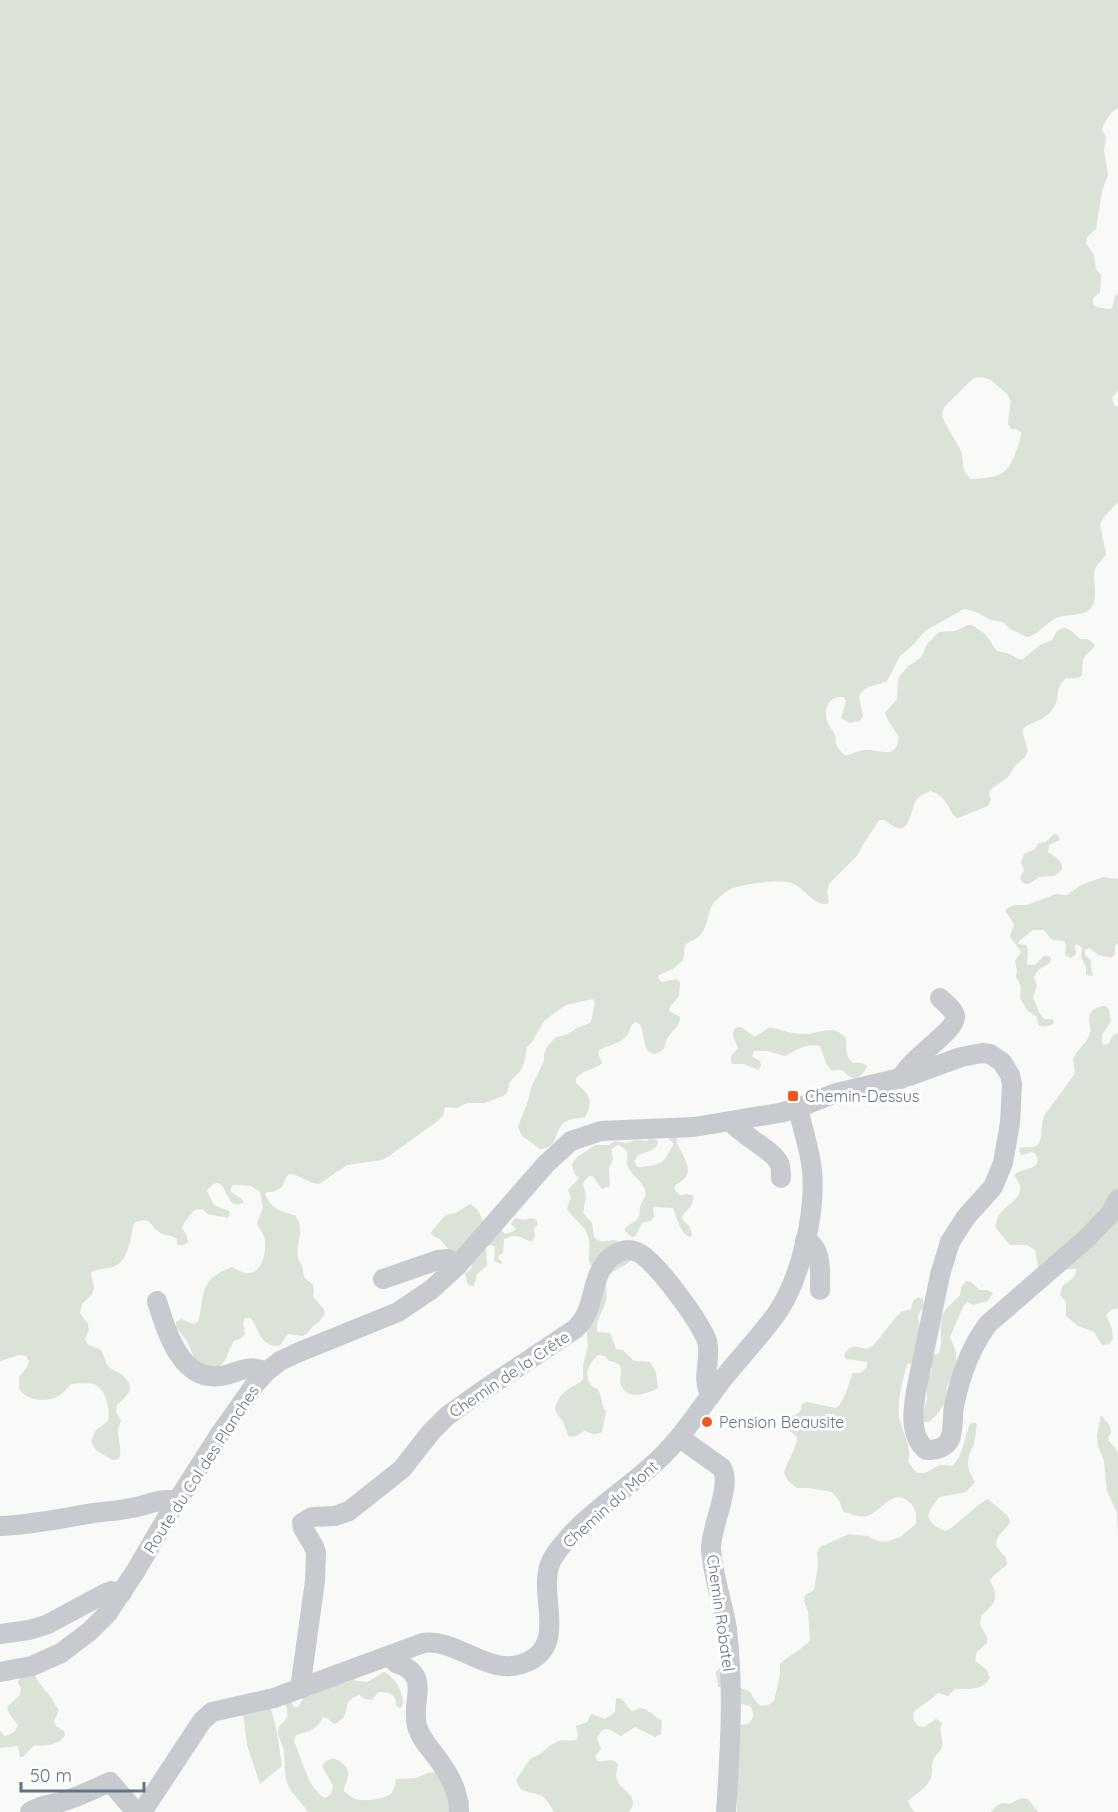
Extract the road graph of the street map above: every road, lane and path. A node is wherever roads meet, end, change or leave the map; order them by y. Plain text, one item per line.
1 (940, 998) dead end
2 (901, 1079) junction
3 (798, 1108) junction
4 (731, 1122) junction
5 (781, 1178) dead end
6 (1118, 1199) edge
7 (805, 1241) junction
8 (458, 1265) junction
9 (383, 1279) dead end
10 (820, 1290) dead end
11 (156, 1301) dead end
12 (266, 1372) junction
13 (711, 1395) junction
14 (680, 1438) junction
15 (177, 1501) junction
16 (0, 1526) edge
17 (122, 1593) junction
18 (0, 1634) edge
19 (391, 1655) junction
20 (0, 1672) edge
21 (300, 1689) junction
22 (30, 1812) edge
23 (136, 1812) edge
24 (142, 1812) edge
25 (459, 1812) edge
26 (726, 1812) edge

1 - 2 street
2 - 3 street, Route du Col des Planches
2 - 6 street, Route du Col des Planches
3 - 4 street, Route du Col des Planches
3 - 7 street, Chemin du Mont
4 - 5 street
4 - 8 street, Route du Col des Planches
7 - 10 street
7 - 13 street, Chemin du Mont
8 - 9 street
8 - 12 street, Route du Col des Planches
11 - 12 street
12 - 15 street, Route du Col des Planches
13 - 14 street, Chemin du Mont
13 - 21 street, Chemin de la Crête
14 - 19 street, Chemin du Mont
14 - 26 street, Chemin Robatel
15 - 16 street
15 - 17 street, Route du Col des Planches
17 - 18 street
17 - 20 street, Route du Col des Planches
19 - 21 street, Chemin du Mont
19 - 25 street
21 - 24 street, Chemin du Mont
22 - 23 street

